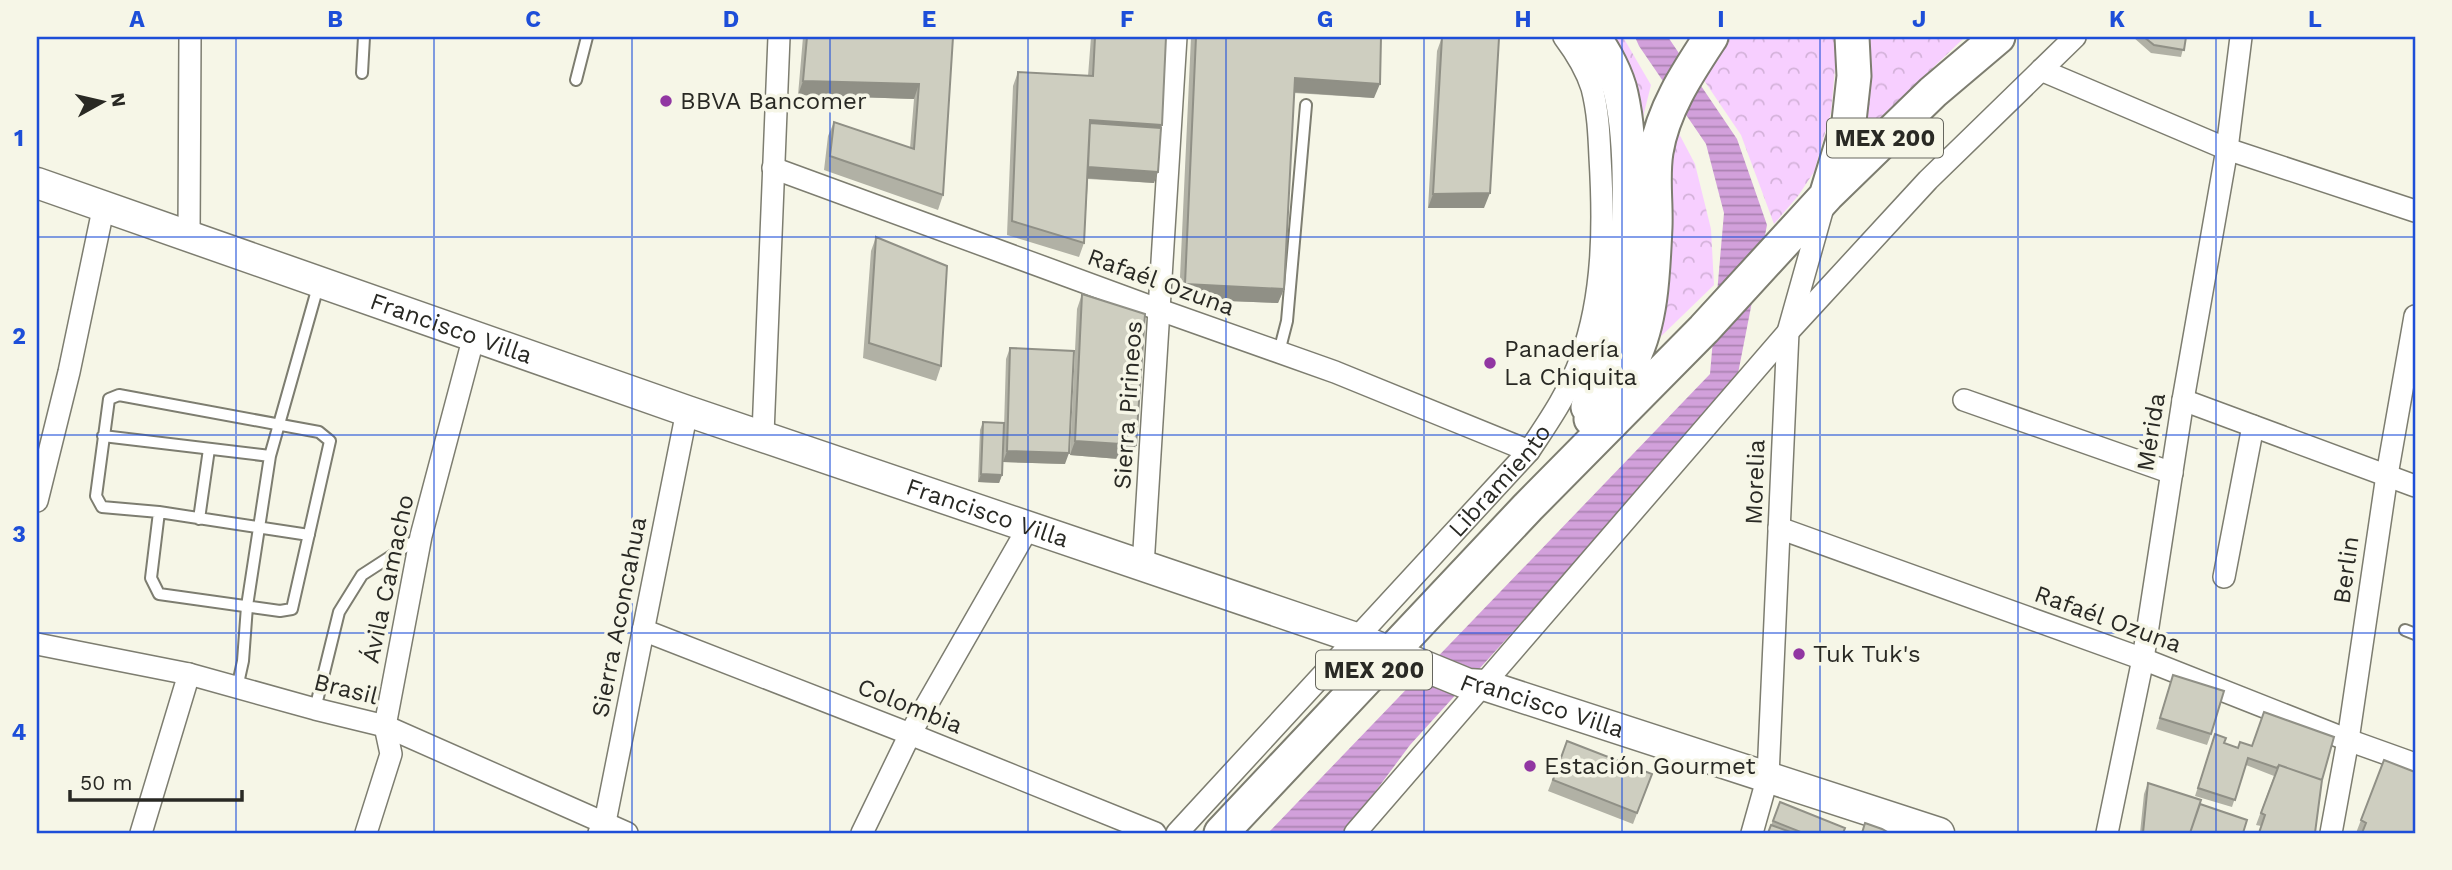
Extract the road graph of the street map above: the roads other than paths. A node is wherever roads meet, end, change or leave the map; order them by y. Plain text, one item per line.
1 (190, 37) edge
2 (364, 37) edge
3 (587, 37) edge
4 (779, 37) edge
5 (1176, 37) edge
6 (1564, 37) edge
7 (1593, 37) edge
8 (1711, 37) edge
9 (1852, 37) edge
10 (1998, 37) edge
11 (2075, 37) edge
12 (2241, 37) edge
13 (2041, 70) junction
14 (362, 73) dead end
15 (576, 80) dead end
16 (1306, 105) dead end
17 (2227, 149) junction
18 (773, 168) junction
19 (37, 183) edge
20 (1827, 195) junction
21 (104, 205) junction
22 (2415, 211) edge
23 (189, 235) junction
24 (320, 280) junction
25 (1160, 310) junction
26 (2415, 316) edge
27 (1788, 332) junction
28 (474, 336) junction
29 (1279, 352) junction
30 (2409, 391) edge
31 (1964, 400) dead end
32 (2183, 400) junction
33 (687, 411) junction
34 (278, 423) junction
35 (2253, 426) junction
36 (45, 434) edge
37 (1580, 434) junction
38 (763, 435) junction
39 (103, 436) junction
40 (209, 449) junction
41 (1529, 451) junction
42 (270, 456) junction
43 (2172, 473) junction
44 (2387, 475) junction
45 (2415, 485) edge
46 (37, 501) edge
47 (1528, 507) junction
48 (159, 512) junction
49 (199, 519) junction
50 (259, 527) junction
51 (1028, 527) junction
52 (1779, 528) junction
53 (309, 535) junction
54 (421, 536) junction
55 (1143, 566) junction
56 (2224, 577) dead end
57 (247, 606) junction
58 (643, 630) junction
59 (1356, 638) junction
60 (37, 645) edge
61 (1404, 657) junction
62 (2143, 659) junction
63 (189, 674) junction
64 (1476, 684) junction
65 (237, 688) junction
66 (315, 709) junction
67 (385, 726) junction
68 (910, 734) junction
69 (2348, 740) junction
70 (2415, 765) edge
71 (1768, 776) junction
72 (1362, 826) edge
73 (602, 828) edge
74 (1931, 832) edge
75 (141, 833) edge
76 (366, 833) edge
77 (627, 833) edge
78 (862, 833) edge
79 (1155, 833) edge
80 (1177, 833) edge
81 (1221, 833) edge
82 (1752, 833) edge
83 (2107, 833) edge
84 (2331, 833) edge

1 - 23 street
2 - 14 lane
3 - 15 lane
4 - 18 street
5 - 25 street, Sierra Pirineos
6 - 41 street, Libramiento
7 - 37 main road
8 - 37 main road, MEX 200
9 - 20 main road
10 - 20 main road, MEX 200
11 - 13 street
12 - 17 street, Mérida
13 - 17 street
13 - 27 street
16 - 29 lane
17 - 22 street
17 - 32 street, Mérida
18 - 25 street, Rafaél Ozuna
18 - 38 street
19 - 21 street, Francisco Villa
20 - 27 street, Morelia
20 - 47 main road, MEX 200
21 - 23 street, Francisco Villa
21 - 36 street
23 - 24 street, Francisco Villa
24 - 28 street, Francisco Villa
24 - 34 lane
25 - 29 street, Rafaél Ozuna
25 - 55 street, Sierra Pirineos
26 - 30 street, Berlin
27 - 52 street, Morelia
27 - 64 street
28 - 33 street, Francisco Villa
28 - 54 street, Ávila Camacho
29 - 41 street, Rafaél Ozuna
30 - 44 street, Berlin
31 - 43 street
32 - 35 street
32 - 43 street, Mérida
33 - 38 street, Francisco Villa
33 - 58 street, Sierra Aconcahua
34 - 39 lane
34 - 42 lane
34 - 53 lane
35 - 44 street
35 - 56 street
36 - 46 street
37 - 47 main road, MEX 200
38 - 51 street, Francisco Villa
39 - 40 lane
39 - 48 lane
40 - 42 lane
40 - 49 lane
41 - 59 street, Libramiento
42 - 50 lane
43 - 62 street, Mérida
44 - 45 street
44 - 69 street, Berlin
47 - 61 main road, MEX 200
48 - 49 lane
48 - 57 lane
49 - 50 lane
50 - 53 lane
50 - 57 lane
51 - 55 street, Francisco Villa
51 - 68 street
52 - 62 street, Rafaél Ozuna
52 - 71 street, Morelia
53 - 57 lane
54 - 66 lane
54 - 67 street, Ávila Camacho
55 - 59 street, Francisco Villa
57 - 65 lane
58 - 68 street, Colombia
58 - 73 street, Sierra Aconcahua
59 - 61 street, Francisco Villa
59 - 80 street, Libramiento
60 - 63 street, Brasil
61 - 64 street, Francisco Villa
61 - 81 main road, MEX 200
62 - 69 street, Rafaél Ozuna
62 - 83 street, Mérida
63 - 65 street, Brasil
63 - 75 street
64 - 71 street, Francisco Villa
64 - 72 street
65 - 66 street, Brasil
66 - 67 street, Brasil
67 - 73 street, Brasil
67 - 76 street, Ávila Camacho
68 - 78 street
68 - 79 street, Colombia
69 - 70 street, Rafaél Ozuna
69 - 84 street, Berlin
71 - 74 street, Francisco Villa
71 - 82 street, Morelia
73 - 77 street, Brasil

